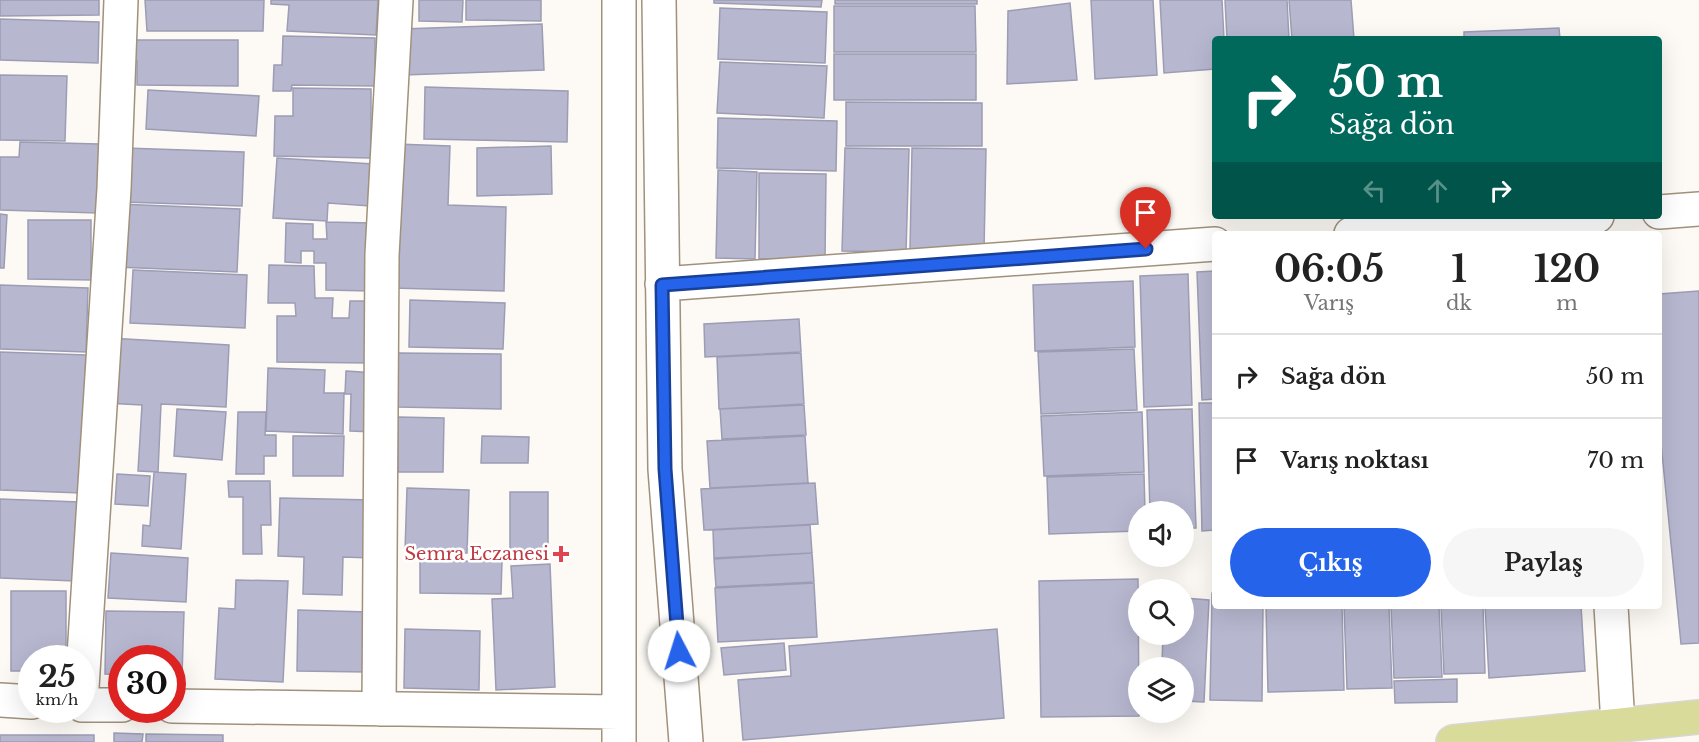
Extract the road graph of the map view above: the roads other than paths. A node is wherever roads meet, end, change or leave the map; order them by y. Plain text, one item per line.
1 (121, 0) edge
2 (396, 0) edge
3 (619, 0) edge
4 (659, 0) edge
5 (1699, 209) edge
6 (1662, 212) edge
7 (1551, 219) edge
8 (1391, 231) edge
9 (1212, 244) edge
10 (662, 285) junction
11 (1611, 609) edge
12 (85, 645) edge
13 (0, 700) edge
14 (18, 701) edge
15 (186, 706) edge
16 (379, 710) junction
17 (1699, 717) edge
18 (1618, 725) junction
19 (619, 727) edge
20 (686, 742) edge
21 (1453, 742) edge

1 - 12 street
2 - 16 street
3 - 19 street
4 - 10 street
5 - 6 street
7 - 8 street
9 - 10 street
10 - 20 street
11 - 18 street
13 - 14 street
15 - 16 street
16 - 19 street
17 - 18 main road
18 - 21 main road

